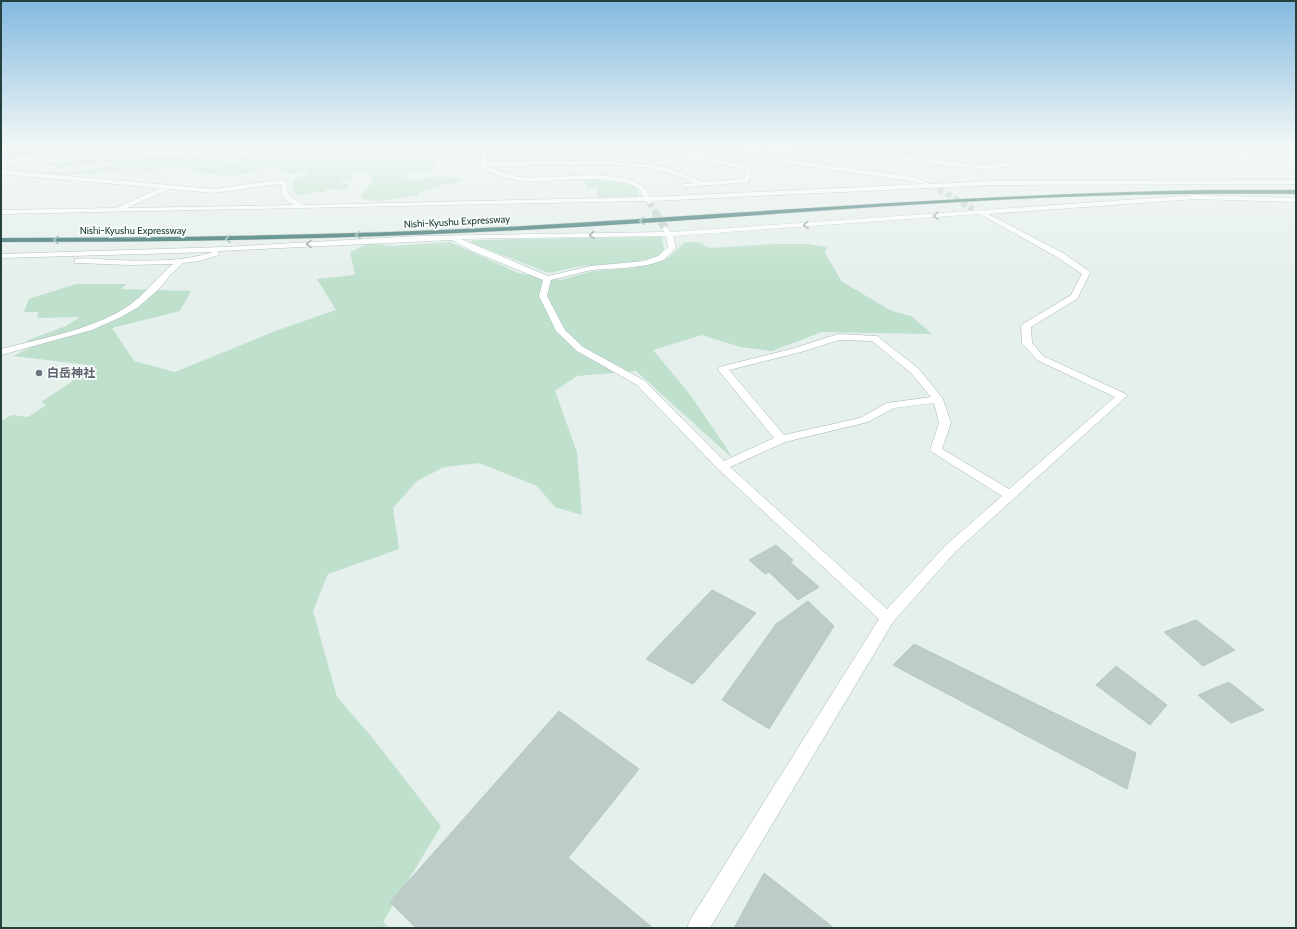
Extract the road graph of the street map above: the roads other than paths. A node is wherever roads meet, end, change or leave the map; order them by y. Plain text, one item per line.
1 (161, 190) edge
2 (207, 190) edge
3 (219, 190) edge
4 (283, 190) edge
5 (643, 190) edge
6 (884, 190) edge
7 (1055, 190) edge
8 (1296, 192) edge
9 (1296, 200) edge
10 (648, 201) junction
11 (304, 207) junction
12 (114, 211) junction
13 (978, 211) junction
14 (1, 212) edge
15 (667, 231) junction
16 (1, 233) edge
17 (453, 238) junction
18 (1, 240) edge
19 (224, 249) junction
20 (57, 254) junction
21 (1, 256) edge
22 (181, 260) junction
23 (547, 279) junction
24 (1, 352) edge
25 (938, 398) junction
26 (781, 439) junction
27 (722, 466) junction
28 (1010, 495) junction
29 (888, 618) junction
30 (698, 928) edge

1 - 12 street
2 - 3 street
4 - 11 street
5 - 10 street
6 - 10 street
7 - 16 highway, Nishi-Kyushu Expressway
8 -> 18 highway, Nishi-Kyushu Expressway
9 - 13 street
10 - 11 street
11 - 12 street
12 - 14 street
13 -> 15 street
13 - 28 street
15 -> 17 street
15 - 23 street
17 -> 19 street
17 - 23 street
19 - 20 street
19 - 22 street
20 - 21 street
20 - 22 street
22 - 24 street
23 - 27 street
25 - 26 street
25 - 26 street
25 - 28 street
26 - 27 street
27 - 29 street
28 - 29 street
29 - 30 street

